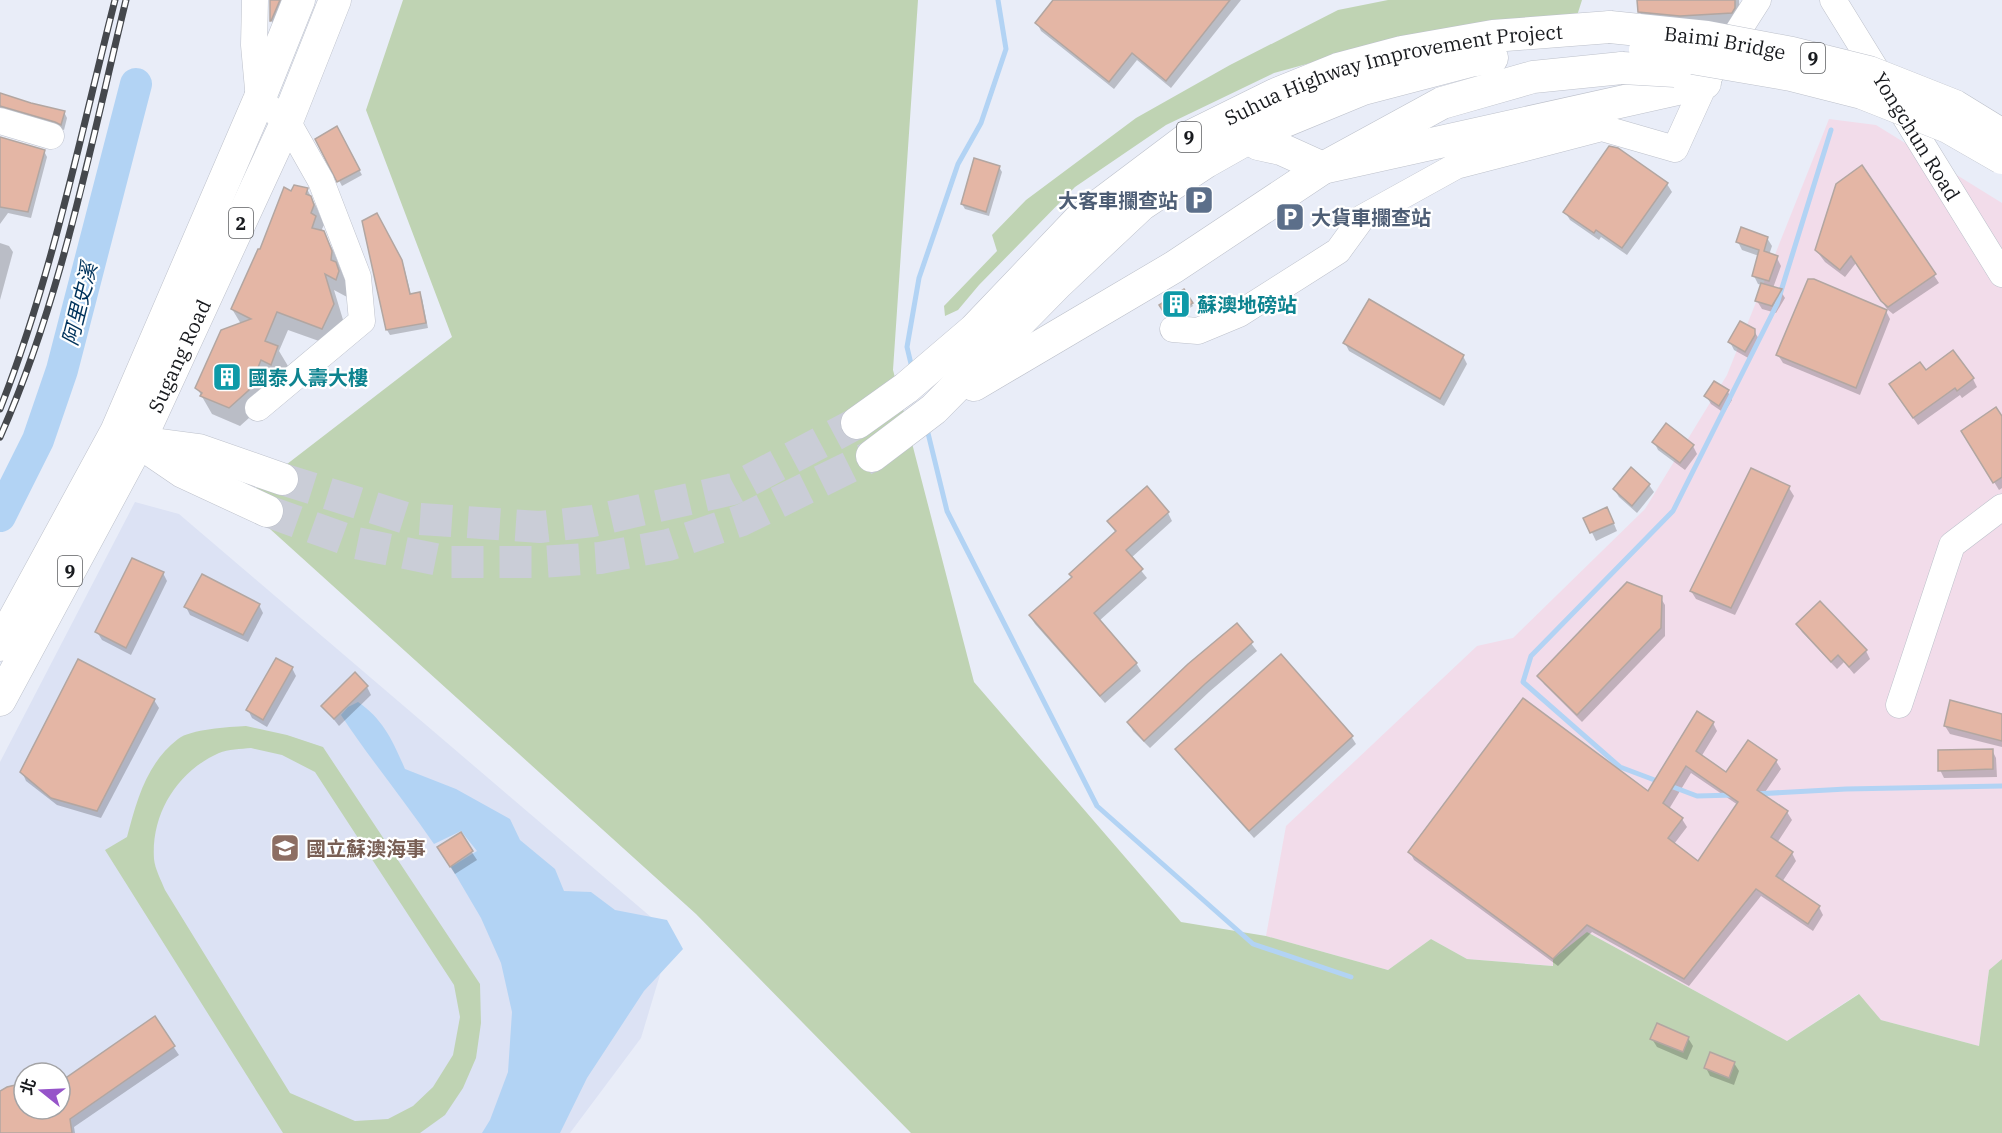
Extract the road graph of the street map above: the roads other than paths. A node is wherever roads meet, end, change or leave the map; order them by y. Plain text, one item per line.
1 (255, 0) edge
2 (299, 0) edge
3 (334, 0) edge
4 (1758, 0) edge
5 (1833, 0) edge
6 (1615, 47) junction
7 (1470, 61) junction
8 (1705, 83) junction
9 (259, 100) junction
10 (0, 121) edge
11 (287, 121) junction
12 (1907, 122) junction
13 (51, 135) dead end
14 (2002, 135) edge
15 (1258, 144) junction
16 (2002, 158) edge
17 (1323, 168) junction
18 (2002, 169) edge
19 (2002, 274) edge
20 (1173, 329) dead end
21 (258, 408) dead end
22 (934, 409) junction
23 (857, 423) tunnel mouth
24 (128, 437) junction
25 (872, 456) tunnel mouth
26 (282, 479) tunnel mouth
27 (2002, 507) edge
28 (267, 511) tunnel mouth
29 (0, 645) edge
30 (0, 700) edge
31 (1899, 705) dead end

1 - 9 street
2 - 9 main road, Sugang Road / 2
3 - 11 main road, Sugang Road / 2
4 - 8 street
5 - 12 street, Yongchun Road
6 - 7 main road, Suhua Highway Improvement Project / 9
6 - 14 main road, Baimi Bridge / 9, bridge
6 - 16 main road, Baimi Bridge / 9, bridge
6 - 17 main road
6 - 23 main road, Suhua Highway Improvement Project / 9
7 - 15 main road
7 - 22 main road, Suhua Highway Improvement Project / 9
8 - 17 main road
8 - 20 street
9 - 11 street
9 - 24 main road, Sugang Road / 2
10 - 13 street
11 - 21 street
11 - 24 main road, Sugang Road / 2
12 - 18 street
12 - 19 street, Yongchun Road
15 - 17 main road
15 - 22 main road
17 - 22 main road
22 - 25 main road, Suhua Highway Improvement Project / 9
24 - 26 main road
24 - 28 main road
24 - 29 main road, Sugang Road / 9
24 - 30 main road, Sugang Road / 9
27 - 31 street

